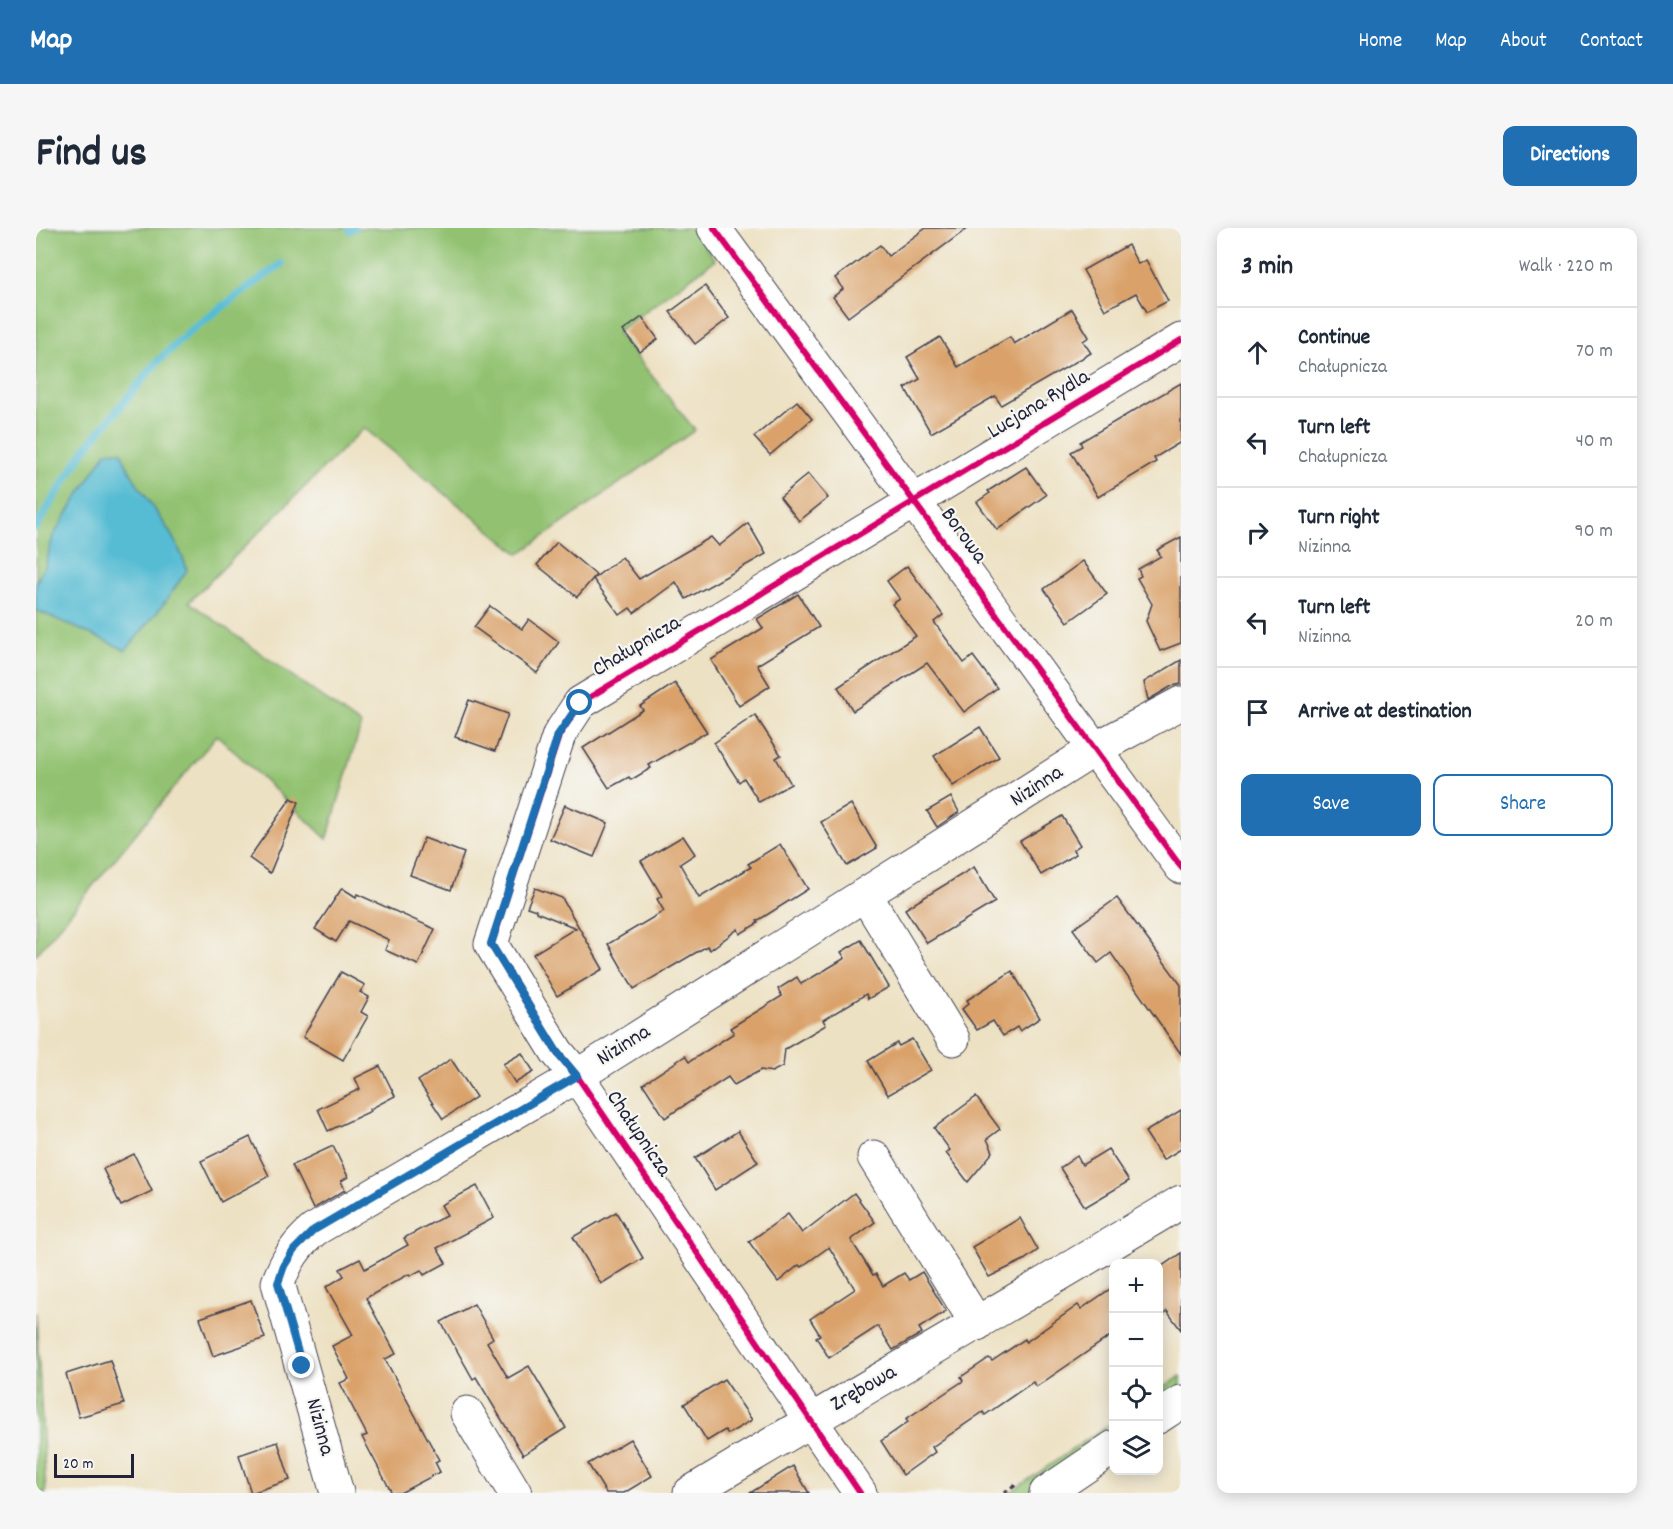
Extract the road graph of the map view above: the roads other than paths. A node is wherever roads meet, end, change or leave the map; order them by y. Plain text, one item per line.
1 (714, 228) edge
2 (1181, 340) edge
3 (916, 501) junction
4 (1181, 703) edge
5 (1095, 749) junction
6 (1181, 867) edge
7 (866, 896) junction
8 (953, 1039) dead end
9 (577, 1076) junction
10 (874, 1157) dead end
11 (1181, 1202) edge
12 (977, 1324) junction
13 (1181, 1402) edge
14 (467, 1413) dead end
15 (1163, 1414) edge
16 (811, 1419) junction
17 (1109, 1450) edge
18 (337, 1493) edge
19 (515, 1493) edge
20 (690, 1493) edge
21 (861, 1493) edge
22 (1046, 1493) edge

1 - 3 street, Borowa
2 - 3 street, Lucjana Rydla
3 - 5 street, Borowa
3 - 9 street, Chałupnicza
4 - 5 street, Nizinna
5 - 6 street, Borowa
5 - 7 street, Nizinna
7 - 8 street
7 - 9 street, Nizinna
9 - 16 street, Chałupnicza
9 - 18 street, Nizinna
10 - 12 street
11 - 12 street, Zrębowa
12 - 16 street, Zrębowa
13 - 15 street
14 - 19 street
16 - 20 street, Zrębowa
16 - 21 street, Chałupnicza
17 - 22 street

